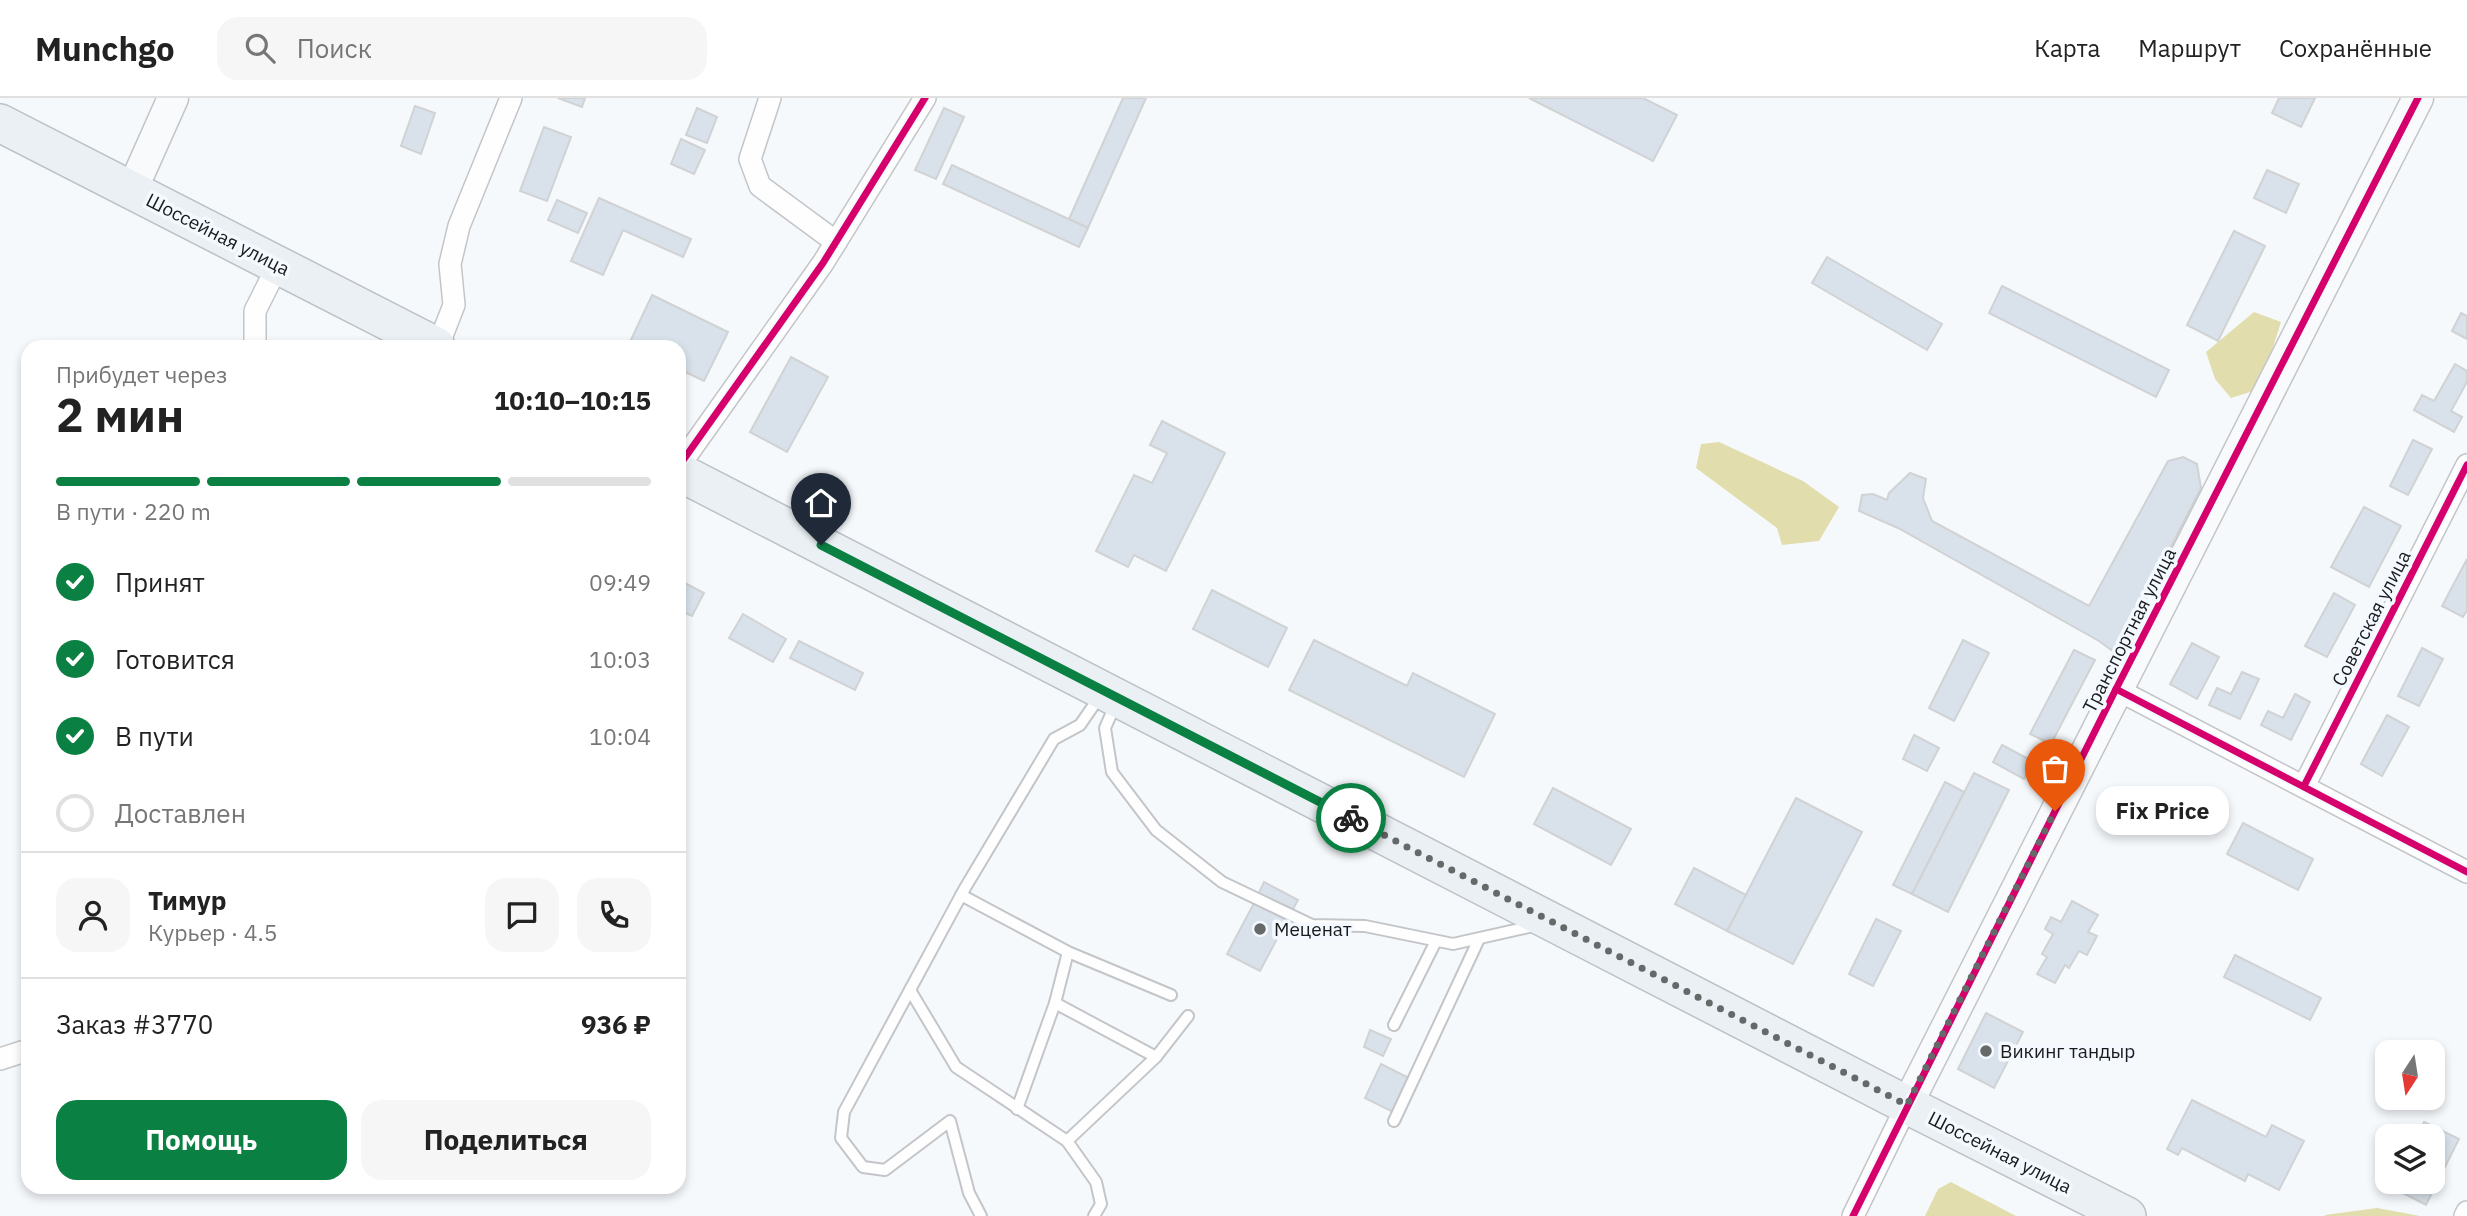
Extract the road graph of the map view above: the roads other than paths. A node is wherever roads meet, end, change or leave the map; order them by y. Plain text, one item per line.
1 (173, 98) edge
2 (511, 98) edge
3 (770, 98) edge
4 (925, 98) edge
5 (2418, 98) edge
6 (0, 123) edge
7 (132, 190) junction
8 (836, 242) junction
9 (278, 265) junction
10 (255, 340) edge
11 (425, 340) edge
12 (439, 340) edge
13 (686, 456) edge
14 (2467, 465) edge
15 (686, 476) edge
16 (2116, 689) junction
17 (1111, 695) junction
18 (2304, 786) junction
19 (2467, 872) edge
20 (961, 895) junction
21 (1550, 922) junction
22 (1479, 939) junction
23 (1436, 941) junction
24 (1068, 952) junction
25 (910, 990) junction
26 (1171, 995) dead end
27 (1055, 1003) junction
28 (1188, 1016) dead end
29 (1394, 1025) dead end
30 (21, 1052) edge
31 (1156, 1057) junction
32 (0, 1059) edge
33 (1907, 1105) junction
34 (1017, 1108) junction
35 (1394, 1121) dead end
36 (1067, 1141) junction
37 (981, 1216) edge
38 (1094, 1216) edge
39 (1853, 1216) edge
40 (2127, 1216) edge

1 - 7 street
2 - 12 street
3 - 8 street
4 - 8 street
5 - 16 street, Транспортная улица
6 - 7 highway, Шоссейная улица
7 - 9 highway, Шоссейная улица
8 - 13 street
9 - 10 street
9 - 11 highway, Шоссейная улица
14 - 18 street, Советская улица
15 - 17 highway, Шоссейная улица
16 - 18 street
16 - 33 street, Транспортная улица
17 - 20 lane
17 - 21 highway, Шоссейная улица
17 - 23 lane
18 - 19 street
20 - 24 lane
20 - 25 lane
21 - 22 lane
21 - 33 highway, Шоссейная улица
22 - 23 lane
22 - 35 lane
23 - 29 lane
24 - 26 lane
24 - 27 lane
25 - 34 lane
25 - 37 lane
27 - 31 lane
27 - 34 lane
28 - 31 lane
30 - 32 street
31 - 36 lane
33 - 39 street, Транспортная улица
33 - 40 highway, Шоссейная улица
34 - 36 lane
36 - 38 lane

